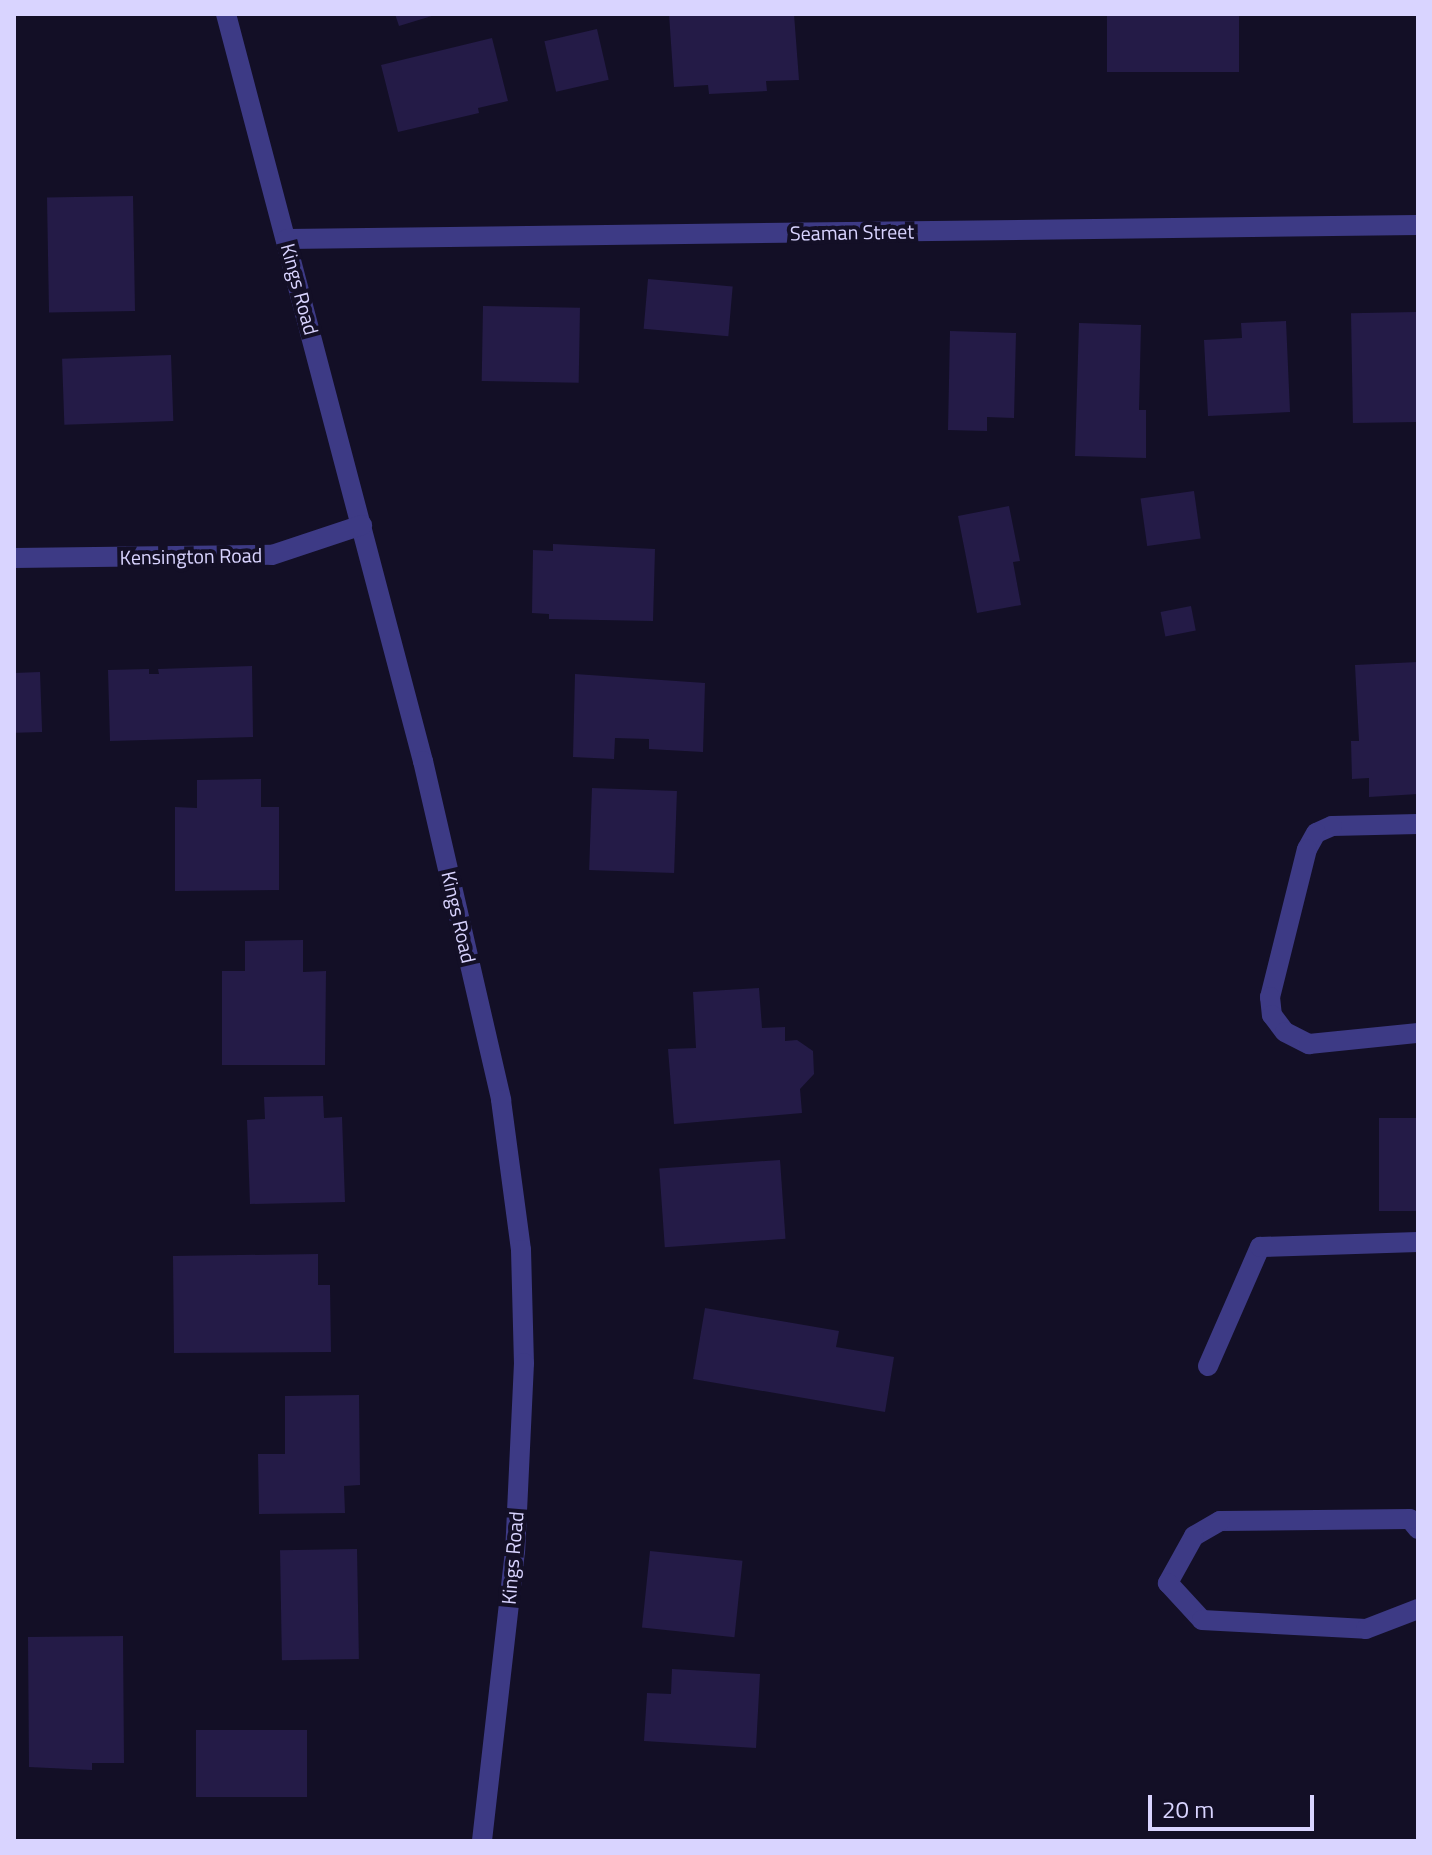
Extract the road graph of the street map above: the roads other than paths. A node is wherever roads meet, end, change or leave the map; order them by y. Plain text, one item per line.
1 (226, 14) edge
2 (1418, 225) edge
3 (287, 239) junction
4 (362, 525) junction
5 (14, 558) edge
6 (1418, 824) edge
7 (1418, 1033) edge
8 (1418, 1242) edge
9 (1208, 1366) dead end
10 (1418, 1529) edge
11 (1418, 1609) edge
12 (482, 1841) edge

1 - 3 street, Kings Road
2 - 3 street, Seaman Street
3 - 4 street, Kings Road
4 - 5 street, Kensington Road
4 - 12 street, Kings Road
6 - 7 street
8 - 9 street
10 - 11 street

